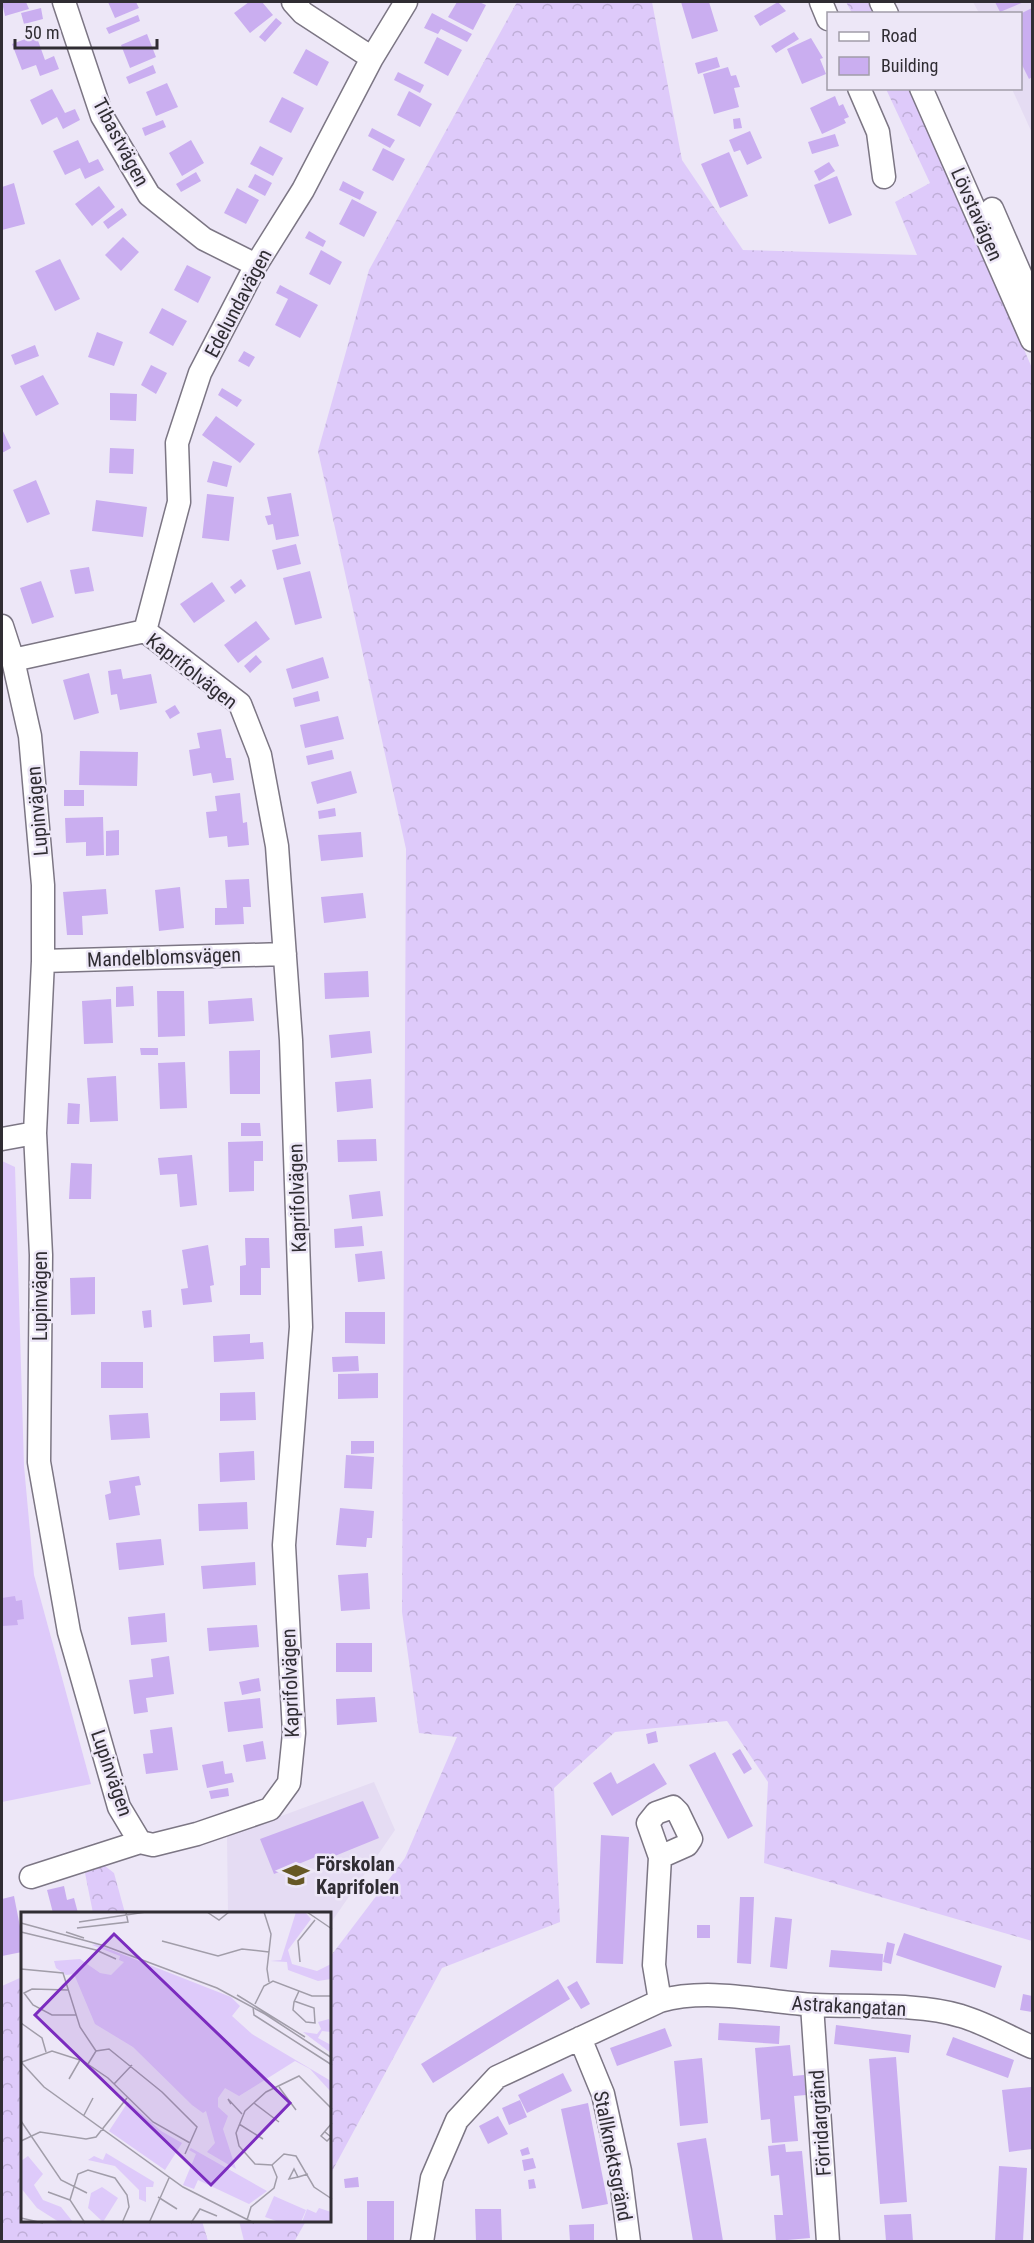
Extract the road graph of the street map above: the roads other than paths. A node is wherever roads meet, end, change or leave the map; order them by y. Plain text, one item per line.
1 (64, 2) edge
2 (293, 2) edge
3 (406, 2) edge
4 (821, 2) edge
5 (827, 17) edge
6 (372, 58) junction
7 (860, 90) edge
8 (922, 90) edge
9 (938, 90) edge
10 (884, 177) dead end
11 (255, 266) junction
12 (1032, 301) edge
13 (1032, 340) edge
14 (2, 626) edge
15 (145, 631) junction
16 (13, 660) junction
17 (285, 954) junction
18 (43, 961) junction
19 (35, 1133) junction
20 (2, 1138) edge
21 (140, 1842) junction
22 (660, 1857) dead end
23 (32, 1877) dead end
24 (660, 2001) junction
25 (812, 2005) junction
26 (580, 2038) junction
27 (1032, 2048) edge
28 (422, 2241) edge
29 (628, 2241) edge
30 (828, 2241) edge

1 - 11 street, Tibastvägen
2 - 6 street
3 - 6 street, Edelundavägen
4 - 5 street
6 - 11 street, Edelundavägen
7 - 10 street
8 - 13 street, Lövstavägen
9 - 12 street, Lövstavägen
11 - 15 street, Edelundavägen
14 - 16 street, Lupinvägen
15 - 16 street, Kaprifolvägen
15 - 17 street, Kaprifolvägen
16 - 18 street, Lupinvägen
17 - 18 street, Mandelblomsvägen
17 - 21 street, Kaprifolvägen
18 - 19 street, Lupinvägen
19 - 20 street
19 - 21 street, Lupinvägen
21 - 23 street
22 - 24 street
24 - 25 street, Astrakangatan
24 - 26 street, Astrakangatan
25 - 27 street, Astrakangatan
25 - 30 street, Förridargränd
26 - 28 street, Astrakangatan
26 - 29 street, Stallknektsgränd

